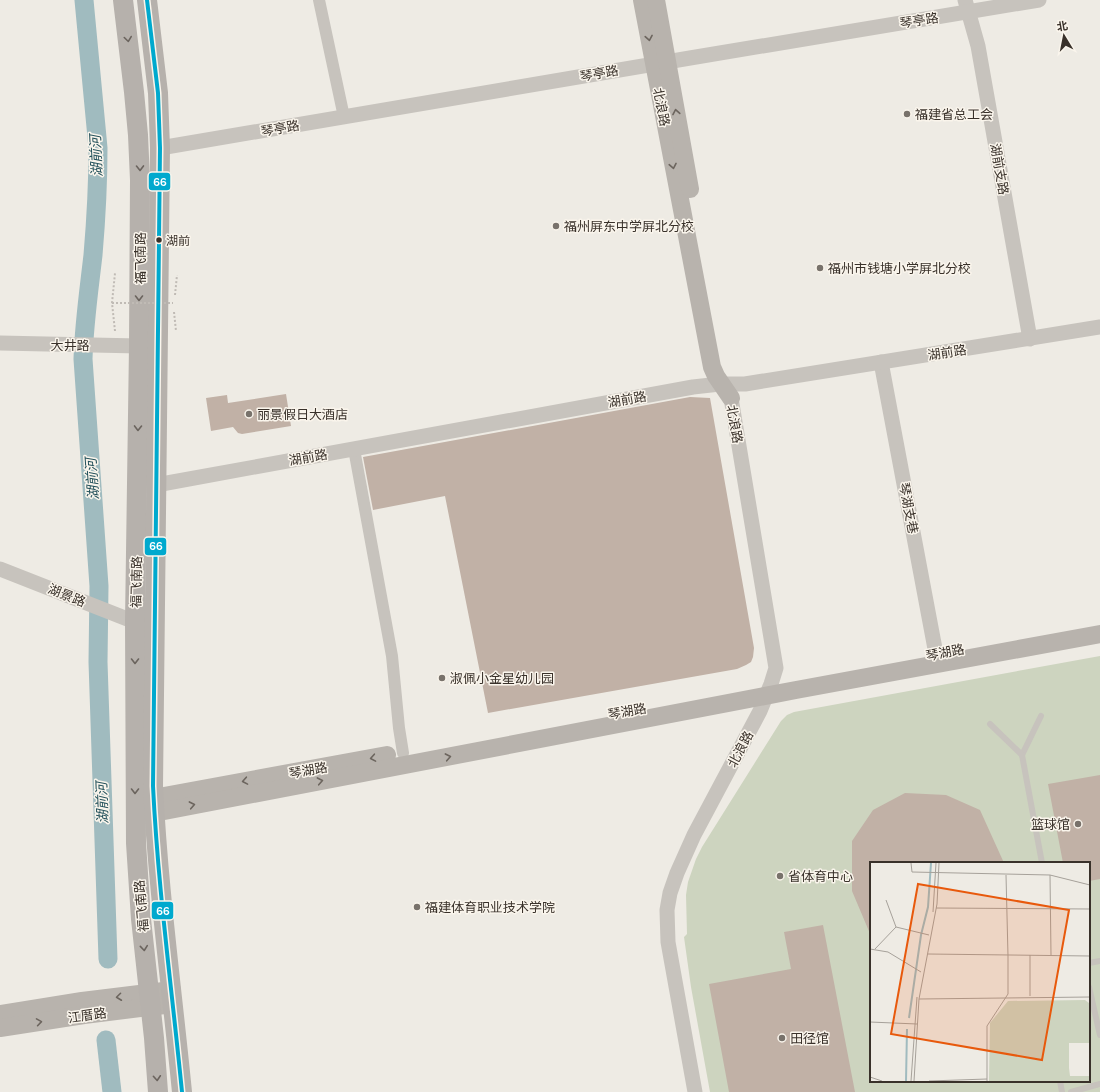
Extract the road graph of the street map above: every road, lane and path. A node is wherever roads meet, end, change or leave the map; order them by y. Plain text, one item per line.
1 (123, 0) edge
2 (147, 0) edge
3 (318, 0) edge
4 (642, 0) edge
5 (656, 0) edge
6 (1039, 0) edge
7 (967, 6) edge
8 (660, 63) junction
9 (344, 117) junction
10 (160, 148) junction
11 (115, 273) dead end
12 (177, 275) dead end
13 (174, 296) dead end
14 (112, 303) junction
15 (174, 303) dead end
16 (174, 310) dead end
17 (1100, 327) edge
18 (115, 331) dead end
19 (176, 331) dead end
20 (1030, 339) junction
21 (0, 344) edge
22 (139, 346) junction
23 (881, 362) junction
24 (726, 388) junction
25 (354, 449) junction
26 (156, 485) junction
27 (0, 569) edge
28 (135, 622) junction
29 (1100, 624) edge
30 (1100, 634) edge
31 (936, 654) junction
32 (769, 690) junction
33 (1041, 716) dead end
34 (990, 724) dead end
35 (403, 752) junction
36 (1022, 755) junction
37 (154, 805) junction
38 (1042, 862) edge
39 (1100, 961) edge
40 (1090, 963) edge
41 (1090, 991) edge
42 (173, 997) junction
43 (150, 1000) junction
44 (0, 1014) edge
45 (0, 1028) edge
46 (1100, 1035) edge
47 (1060, 1082) edge
48 (1100, 1084) edge
49 (158, 1092) edge
50 (182, 1092) edge
51 (695, 1092) edge
52 (1062, 1092) edge
53 (1070, 1092) edge

1 -> 22 main road, 福飞南路
2 - 10 main road, 福飞南路
3 - 9 street
4 -> 8 main road, 北浪路
5 - 8 main road, 北浪路
6 - 7 street, 琴亭路
7 - 8 street, 琴亭路
7 - 20 street, 湖前支路
8 - 9 street, 琴亭路
8 - 24 main road, 北浪路
9 - 10 street, 琴亭路
10 - 26 main road, 福飞南路
11 - 14 path
12 - 13 path
14 - 15 path, bridge
14 - 18 path
16 - 19 path
17 - 20 street, 湖前路
20 - 23 street, 湖前路
21 - 22 street, 大井路
22 -> 28 main road, 福飞南路
23 - 24 street, 湖前路
23 - 31 street, 琴湖支巷
24 - 25 street, 湖前路
24 - 32 street, 北浪路
25 - 26 street, 湖前路
25 - 35 street
26 - 37 main road, 福飞南路
27 - 28 street, 湖景路
28 -> 43 main road, 福飞南路
29 - 31 main road, 琴湖路
30 - 32 main road
31 - 32 main road, 琴湖路
32 - 35 main road, 琴湖路
37 -> 32 main road
32 - 51 street, 北浪路
33 - 36 lane
34 - 36 lane
35 -> 37 main road, 琴湖路
36 - 38 lane
37 - 42 main road, 福飞南路
39 - 40 lane
41 - 46 lane
42 - 43 main road, 江厝路
42 - 50 main road, 福飞南路
43 -> 44 main road, 江厝路
45 -> 43 main road, 江厝路
43 -> 49 main road, 福飞南路
47 - 52 lane
48 - 53 lane

